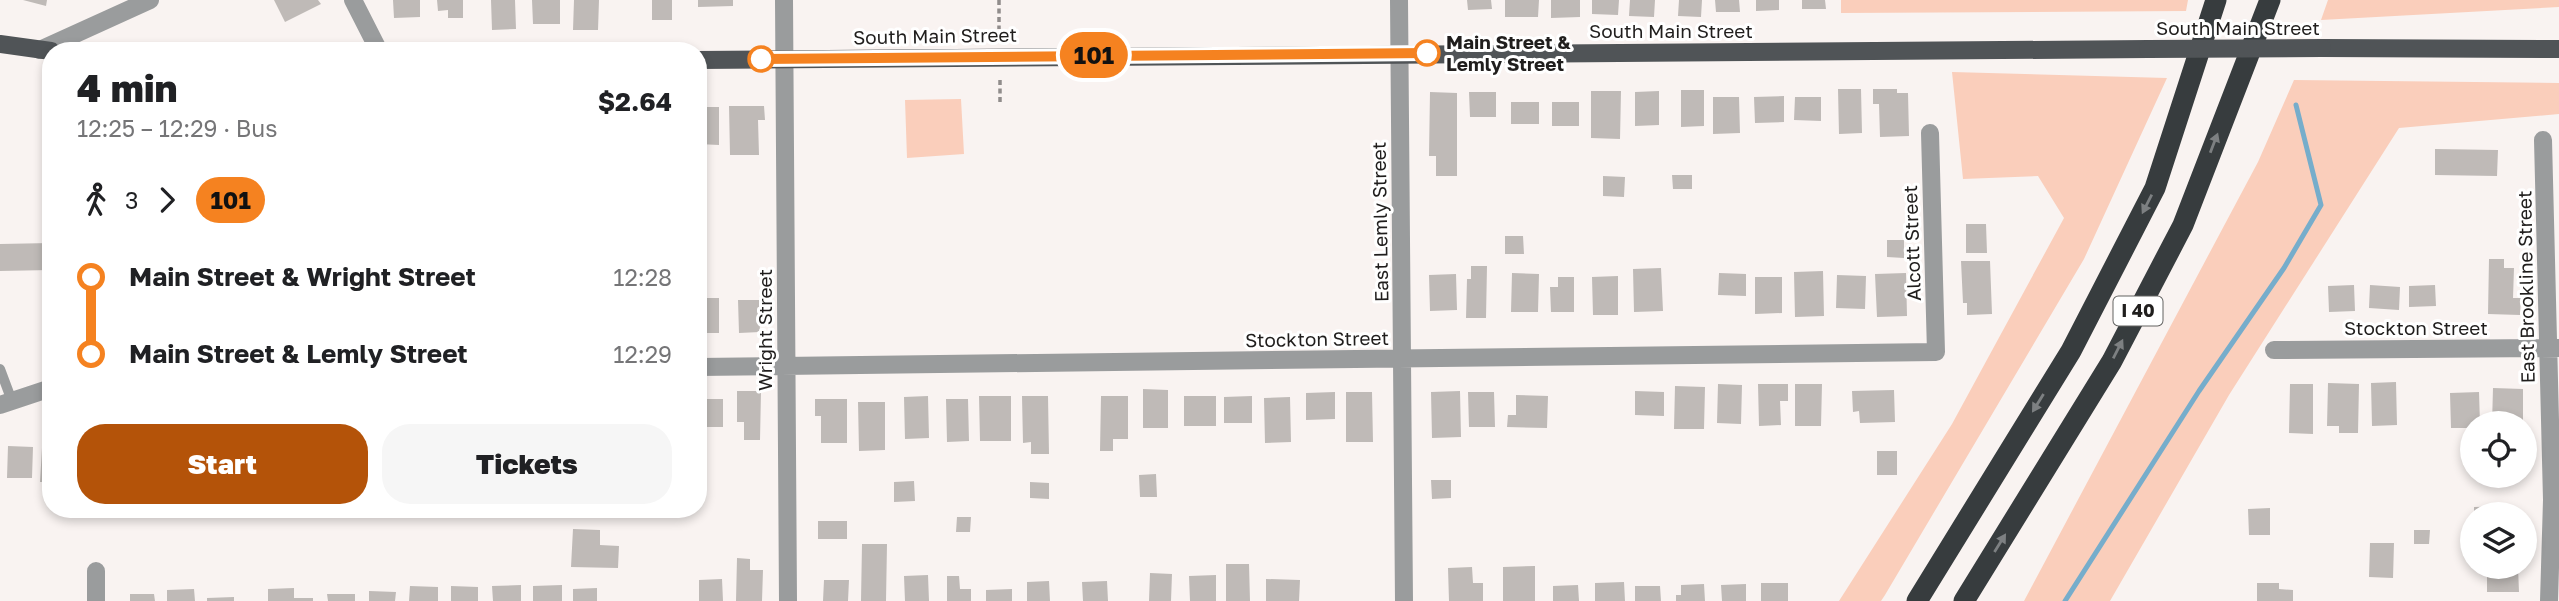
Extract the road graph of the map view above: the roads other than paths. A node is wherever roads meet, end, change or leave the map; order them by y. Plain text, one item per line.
1 (150, 0) edge
2 (353, 0) edge
3 (784, 0) edge
4 (1399, 0) edge
5 (2216, 0) edge
6 (2270, 0) edge
7 (62, 42) edge
8 (374, 42) edge
9 (0, 44) edge
10 (2559, 49) edge
11 (42, 50) edge
12 (1399, 53) junction
13 (785, 59) junction
14 (707, 60) edge
15 (1930, 133) dead end
16 (2543, 140) dead end
17 (2554, 348) edge
18 (2274, 350) dead end
19 (1936, 352) joint
20 (1403, 359) junction
21 (787, 366) junction
22 (707, 367) edge
23 (0, 369) edge
24 (42, 391) edge
25 (6, 403) edge
26 (2555, 499) edge
27 (96, 571) dead end
28 (96, 601) edge
29 (789, 601) edge
30 (1404, 601) edge
31 (1917, 601) edge
32 (1964, 601) edge
33 (2549, 601) edge

1 - 7 street
2 - 8 street
3 - 13 street, Wright Street
4 - 12 street, East Lemly Street
5 -> 31 highway, I 40
32 -> 6 highway, I 40
9 - 11 main road
10 - 12 main road, South Main Street, bridge
12 - 13 main road, South Main Street
12 - 20 street, East Lemly Street
13 - 14 main road, South Main Street
13 - 21 street, Wright Street
15 - 19 street, Alcott Street
16 - 17 street, East Brookline Street
17 - 18 street, Stockton Street
17 - 26 street, East Brookline Street
19 - 20 street, Stockton Street
20 - 21 street, Stockton Street
20 - 30 street, East Lemly Street
21 - 22 street, Stockton Street
21 - 29 street, Wright Street
23 - 25 lane
24 - 25 street
26 - 33 street, East Brookline Street
27 - 28 street

